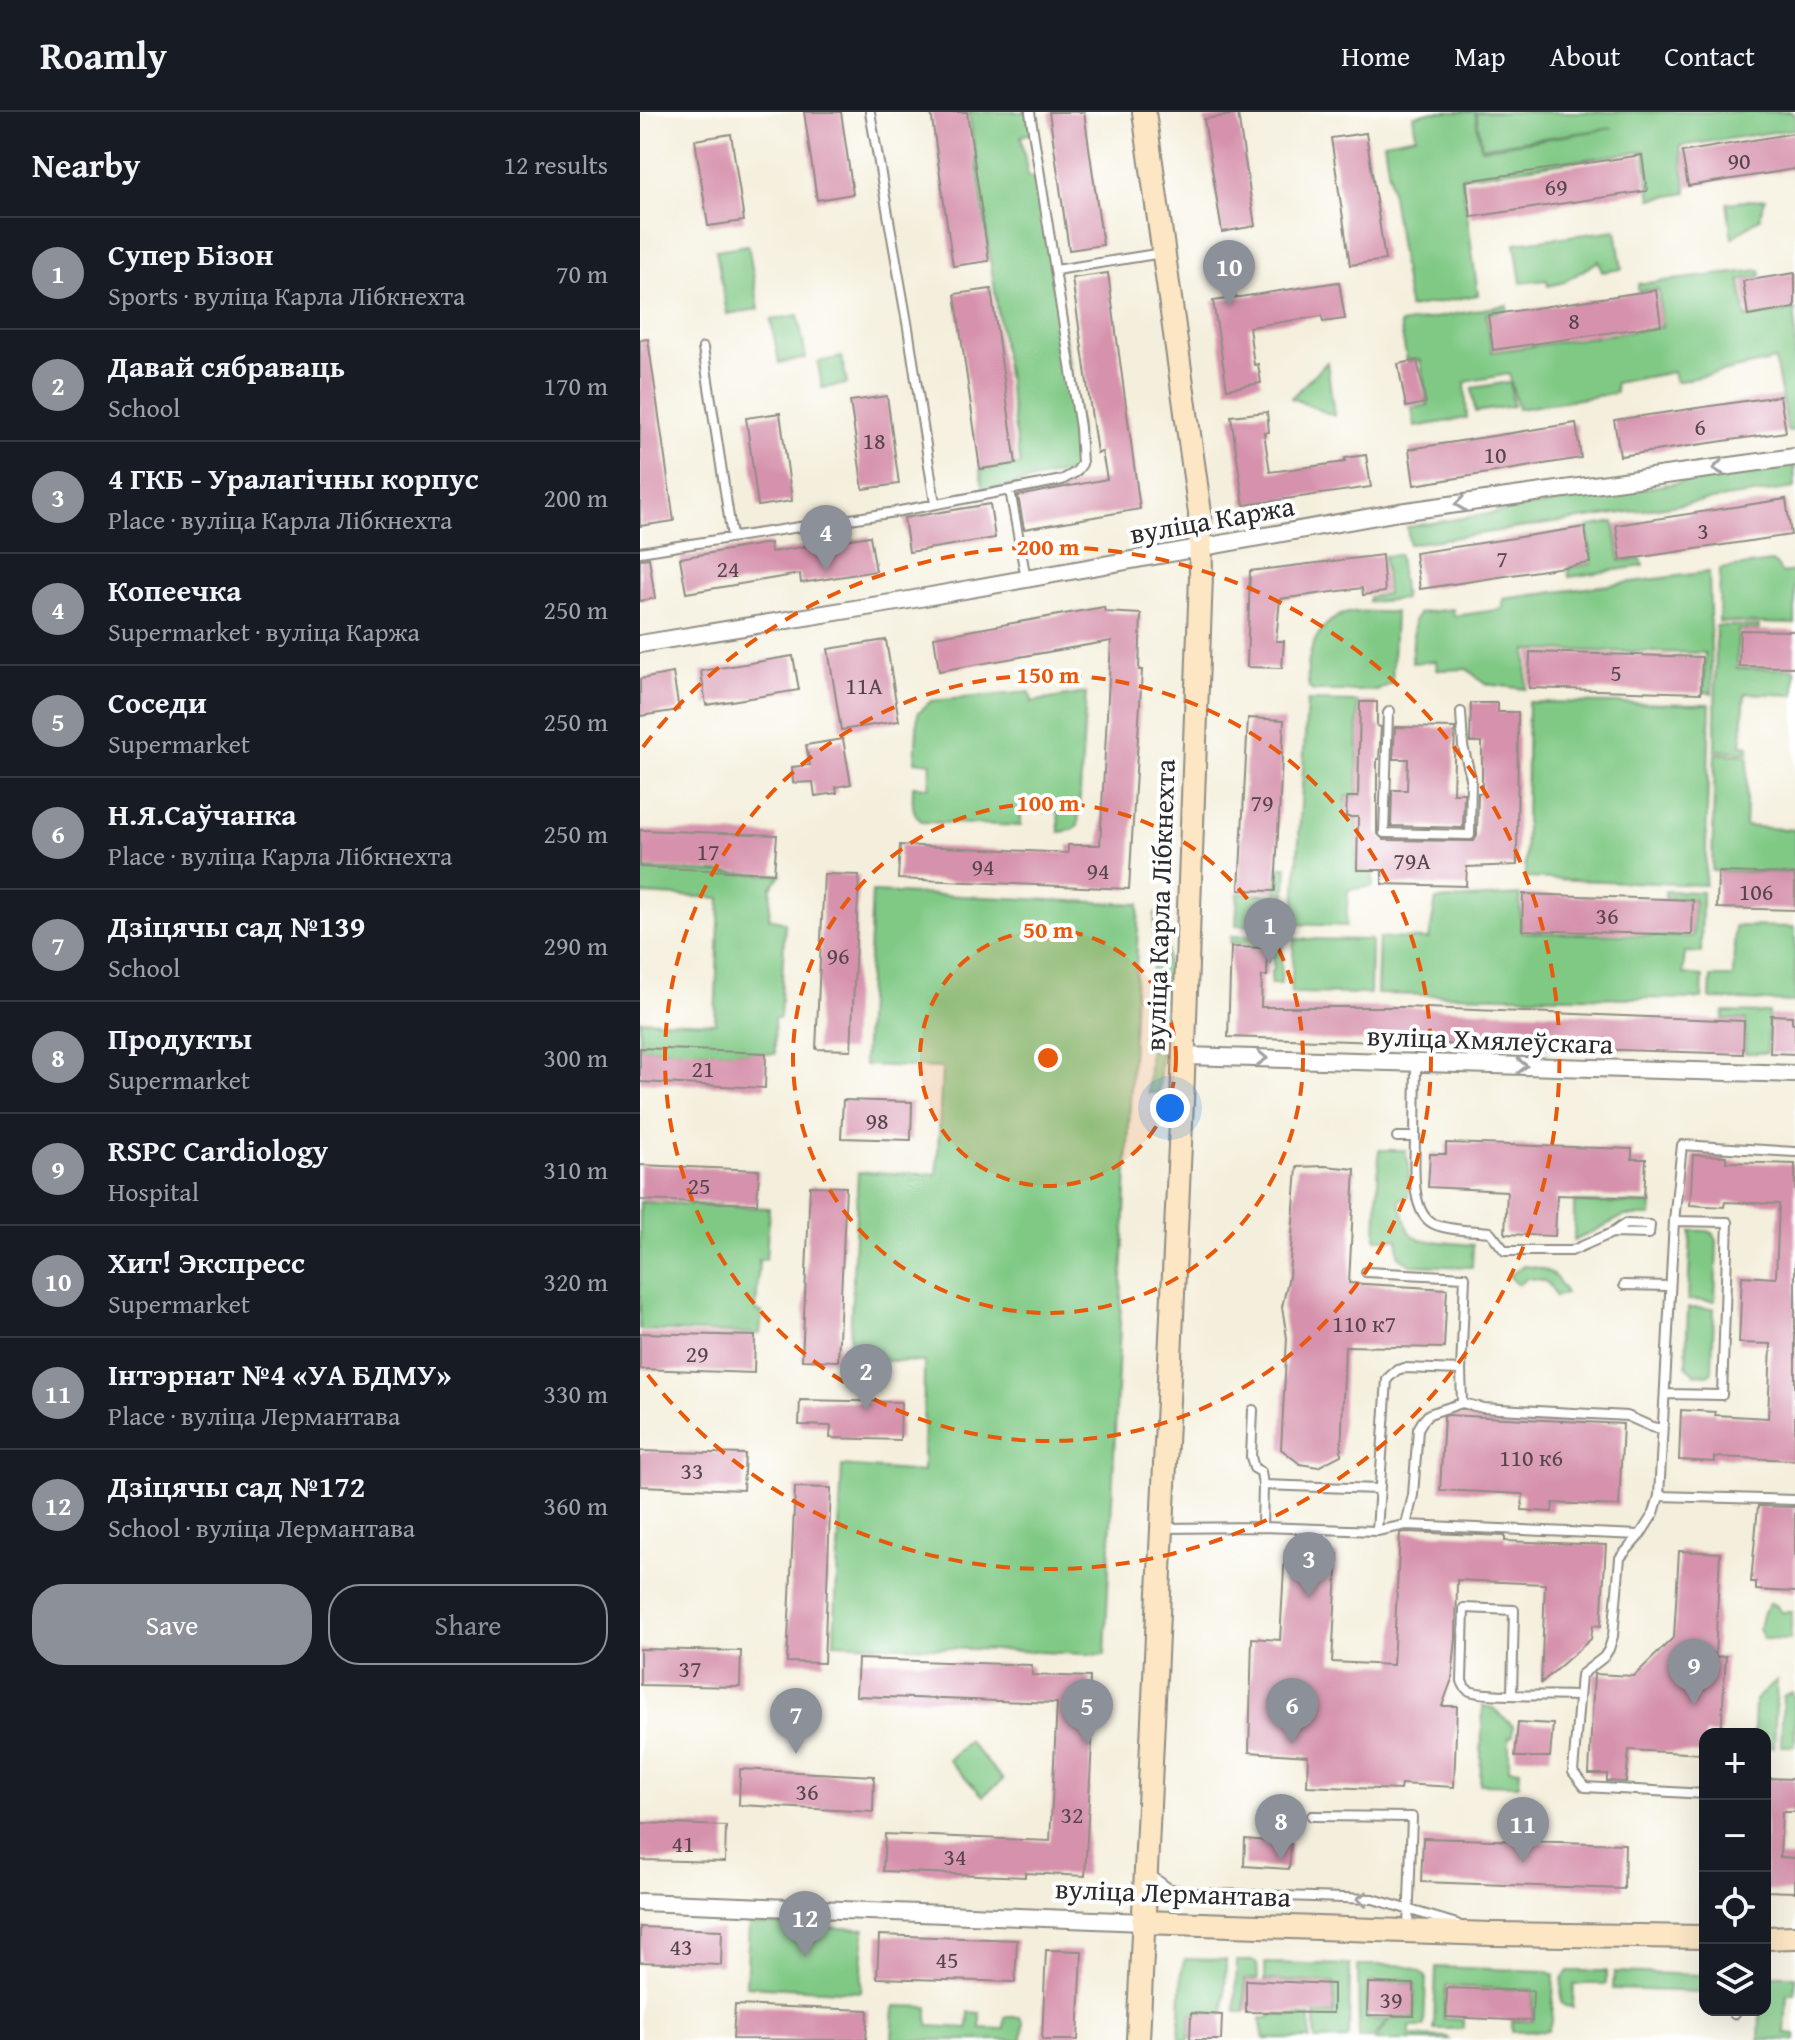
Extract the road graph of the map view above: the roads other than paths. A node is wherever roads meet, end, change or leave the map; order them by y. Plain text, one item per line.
1 (870, 112) edge
2 (1030, 112) edge
3 (1144, 112) edge
4 (1163, 253) junction
5 (1056, 270) junction
6 (703, 348) dead end
7 (1795, 457) edge
8 (1010, 490) junction
9 (935, 504) junction
10 (732, 537) junction
11 (1201, 546) junction
12 (640, 552) edge
13 (1026, 580) junction
14 (640, 644) edge
15 (1390, 711) dead end
16 (1461, 712) dead end
17 (1184, 1056) junction
18 (1416, 1063) junction
19 (1795, 1074) edge
20 (1397, 1137) dead end
21 (1415, 1137) junction
22 (1795, 1152) edge
23 (1674, 1221) junction
24 (1612, 1233) dead end
25 (1366, 1272) dead end
26 (1624, 1285) dead end
27 (1670, 1286) junction
28 (1461, 1370) junction
29 (1665, 1394) junction
30 (1462, 1403) junction
31 (1253, 1410) dead end
32 (1662, 1429) junction
33 (1263, 1485) junction
34 (1378, 1489) junction
35 (1659, 1496) junction
36 (1795, 1500) edge
37 (1406, 1525) junction
38 (1262, 1527) junction
39 (1162, 1528) junction
40 (1377, 1531) junction
41 (1640, 1535) junction
42 (1512, 1694) junction
43 (1578, 1696) junction
44 (1699, 1794) edge
45 (1312, 1816) dead end
46 (1146, 1861) junction
47 (640, 1902) edge
48 (1408, 1919) junction
49 (1144, 1922) junction
50 (1699, 1937) edge
51 (1795, 1937) edge
52 (1771, 1938) edge
53 (1138, 2040) edge

1 - 9 lane
2 - 5 lane
3 - 4 main road, вуліца Карла Лібкнехта
4 - 5 lane
4 - 11 main road, вуліца Карла Лібкнехта
5 - 8 lane
6 - 10 lane
7 -> 11 street, вуліца Каржа
8 - 9 lane
8 - 13 lane
9 - 10 lane
10 - 12 lane
11 - 13 street, вуліца Каржа
11 - 17 main road, вуліца Карла Лібкнехта
13 - 14 street, вуліца Каржа
15 - 16 lane
17 -> 18 street, вуліца Хмялеўскага
17 - 39 main road, вуліца Карла Лібкнехта
18 -> 19 street, вуліца Хмялеўскага
18 - 21 lane
20 - 21 lane
21 - 24 lane
22 - 23 lane
23 - 27 lane
23 - 29 lane
25 - 28 lane
26 - 27 lane
27 - 29 lane
28 - 30 lane
28 - 34 lane
29 - 32 lane
30 - 32 lane
30 - 37 lane
31 - 33 lane
32 - 35 lane
33 - 34 lane
33 - 38 lane
34 - 40 lane
35 - 36 lane
35 - 41 lane
37 - 40 lane
37 - 41 lane
38 - 39 lane
38 - 40 lane
39 - 46 main road, вуліца Карла Лібкнехта
41 - 43 lane
42 - 42 lane
42 - 43 lane
43 - 44 lane
45 - 48 lane
48 -> 46 lane
46 - 49 main road, вуліца Карла Лібкнехта
47 - 49 street, вуліца Лермантава
48 - 49 main road, вуліца Лермантава
48 - 50 main road, вуліца Лермантава
49 - 53 main road, вуліца Карла Лібкнехта
51 - 52 main road

